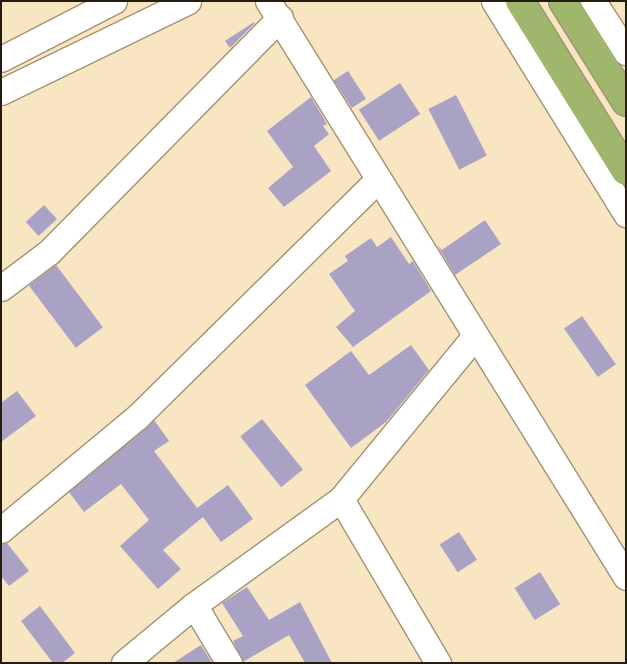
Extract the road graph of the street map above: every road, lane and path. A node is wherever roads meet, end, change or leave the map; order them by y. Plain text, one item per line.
1 (114, 1) edge
2 (188, 1) edge
3 (494, 1) edge
4 (520, 1) edge
5 (563, 1) edge
6 (593, 1) edge
7 (274, 10) edge
8 (626, 52) edge
9 (1, 59) edge
10 (1, 92) edge
11 (626, 102) edge
12 (626, 171) edge
13 (377, 180) junction
14 (626, 214) edge
15 (1, 288) edge
16 (475, 336) junction
17 (341, 499) junction
18 (1, 530) edge
19 (626, 577) edge
20 (194, 605) junction
21 (124, 663) edge
22 (229, 663) edge
23 (438, 663) edge

1 - 9 street
2 - 10 street
3 - 14 street
4 - 12 highway
5 - 11 highway
6 - 8 street
7 - 13 street
7 - 15 street
13 - 16 street
13 - 18 street
16 - 17 street
16 - 19 street
17 - 20 street
17 - 23 street
20 - 21 street
20 - 22 street

